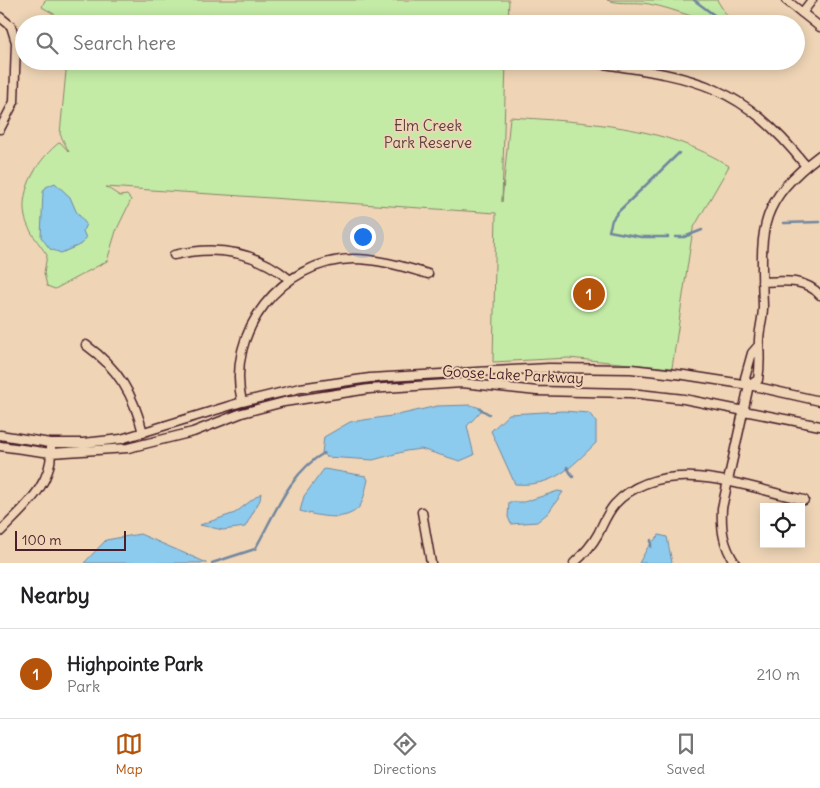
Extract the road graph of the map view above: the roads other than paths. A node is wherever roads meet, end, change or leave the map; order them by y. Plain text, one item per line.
1 (786, 0) edge
2 (812, 0) edge
3 (802, 13) junction
4 (805, 15) edge
5 (805, 15) edge
6 (0, 17) edge
7 (820, 27) edge
8 (15, 39) edge
9 (15, 70) edge
10 (639, 70) edge
11 (0, 129) edge
12 (820, 155) edge
13 (806, 166) junction
14 (174, 255) dead end
15 (428, 274) dead end
16 (288, 280) junction
17 (762, 282) junction
18 (820, 295) edge
19 (86, 344) dead end
20 (759, 345) junction
21 (749, 385) junction
22 (820, 401) edge
23 (242, 402) junction
24 (744, 410) junction
25 (820, 426) edge
26 (143, 433) junction
27 (0, 435) edge
28 (50, 443) junction
29 (0, 446) edge
30 (51, 453) junction
31 (728, 483) junction
32 (804, 500) dead end
33 (422, 512) dead end
34 (0, 532) edge
35 (431, 563) edge
36 (574, 563) edge
37 (735, 563) edge

1 - 3 street
2 - 3 street
3 - 5 street
4 - 7 street
6 - 8 street
9 - 11 street
10 - 13 street
12 - 13 street
13 - 17 street
14 - 16 street
15 - 16 street
16 - 23 street
17 - 18 street
17 - 20 street
19 - 26 street
20 - 21 street
20 - 21 street
21 - 22 street, Goose Lake Parkway
21 - 23 street, Goose Lake Parkway
21 - 24 street
23 - 26 street, Goose Lake Parkway
24 - 25 street, Goose Lake Parkway
24 - 30 street, Goose Lake Parkway
24 - 31 street
26 - 28 street, Goose Lake Parkway
27 - 28 street, Goose Lake Parkway
28 - 30 street
29 - 30 street, Goose Lake Parkway
30 - 34 street
31 - 32 street
31 - 36 street
31 - 37 street
33 - 35 street

